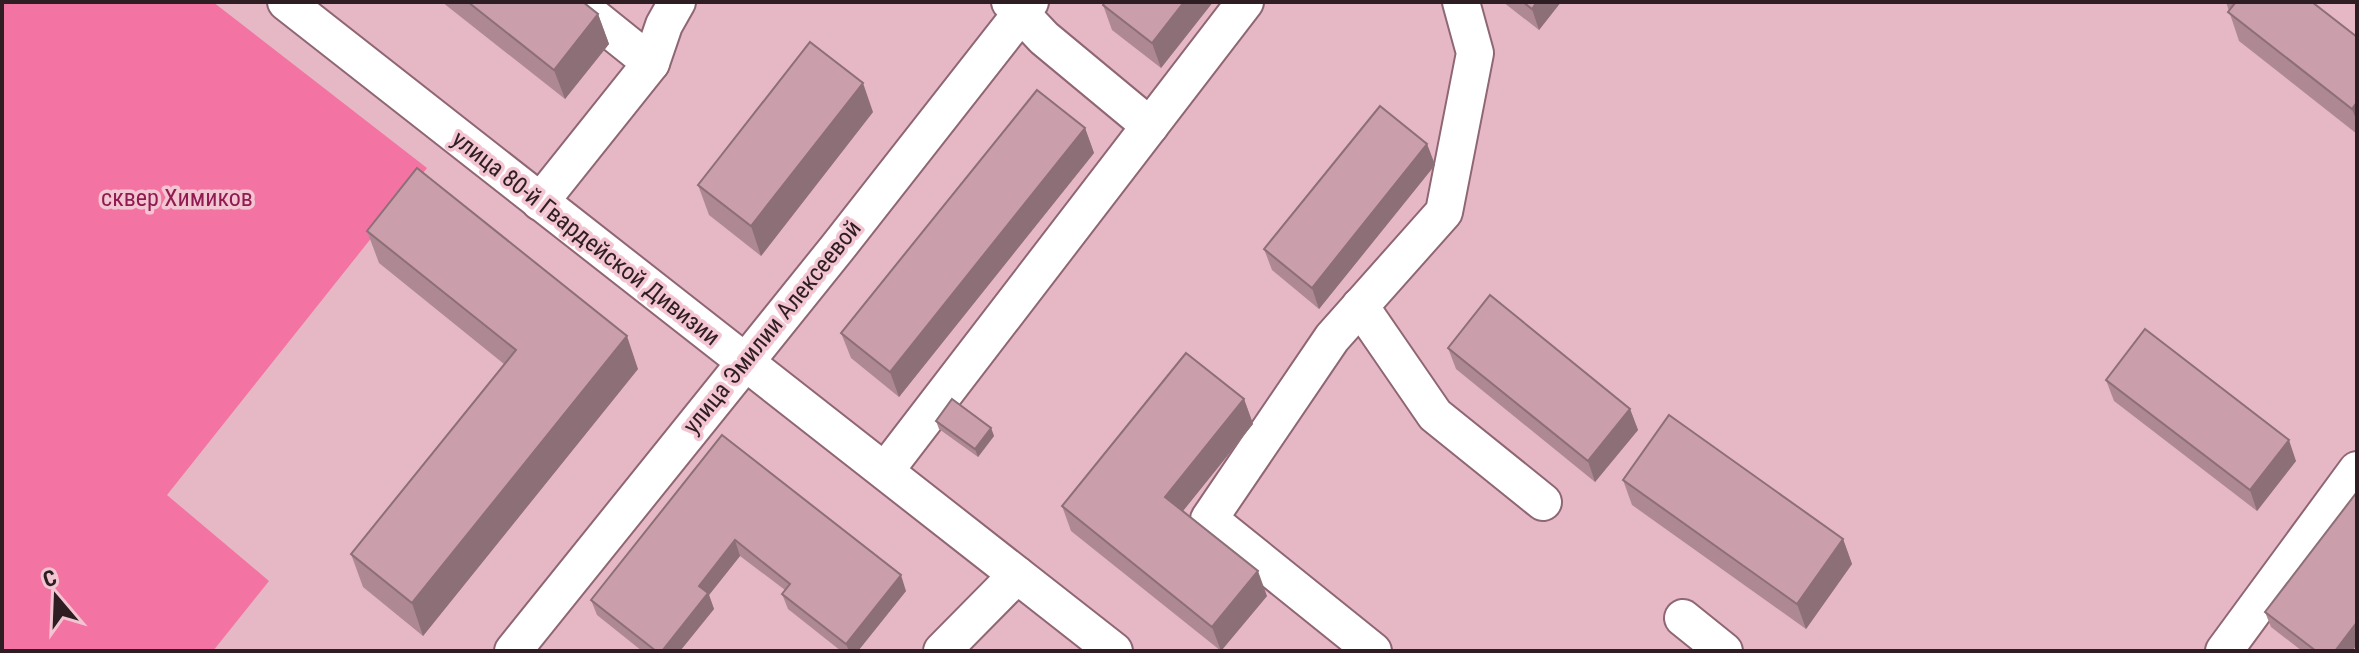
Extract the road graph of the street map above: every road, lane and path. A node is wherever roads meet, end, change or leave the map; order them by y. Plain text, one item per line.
1 (286, 2) edge
2 (575, 2) edge
3 (677, 2) edge
4 (1245, 2) edge
5 (1461, 2) edge
6 (1020, 6) edge
7 (651, 63) junction
8 (1150, 126) junction
9 (540, 202) junction
10 (1360, 306) junction
11 (744, 362) junction
12 (2357, 470) edge
13 (885, 471) junction
14 (1543, 502) dead end
15 (1017, 575) junction
16 (1683, 618) dead end
17 (513, 651) edge
18 (942, 651) edge
19 (1114, 651) edge
20 (1373, 651) edge
21 (1724, 651) edge
22 (2224, 651) edge

1 - 9 street, улица 80-й Гвардейской Дивизии
2 - 7 street
3 - 7 street
4 - 8 street
5 - 10 street
6 - 8 street
6 - 11 street, улица Эмилии Алексеевой
7 - 9 street
8 - 13 street
9 - 11 street, улица 80-й Гвардейской Дивизии
10 - 14 street
10 - 20 street
11 - 13 street, улица 80-й Гвардейской Дивизии
11 - 17 street, улица Эмилии Алексеевой
12 - 22 street
13 - 15 street, улица 80-й Гвардейской Дивизии
15 - 18 street
15 - 19 street, улица 80-й Гвардейской Дивизии
16 - 21 street

